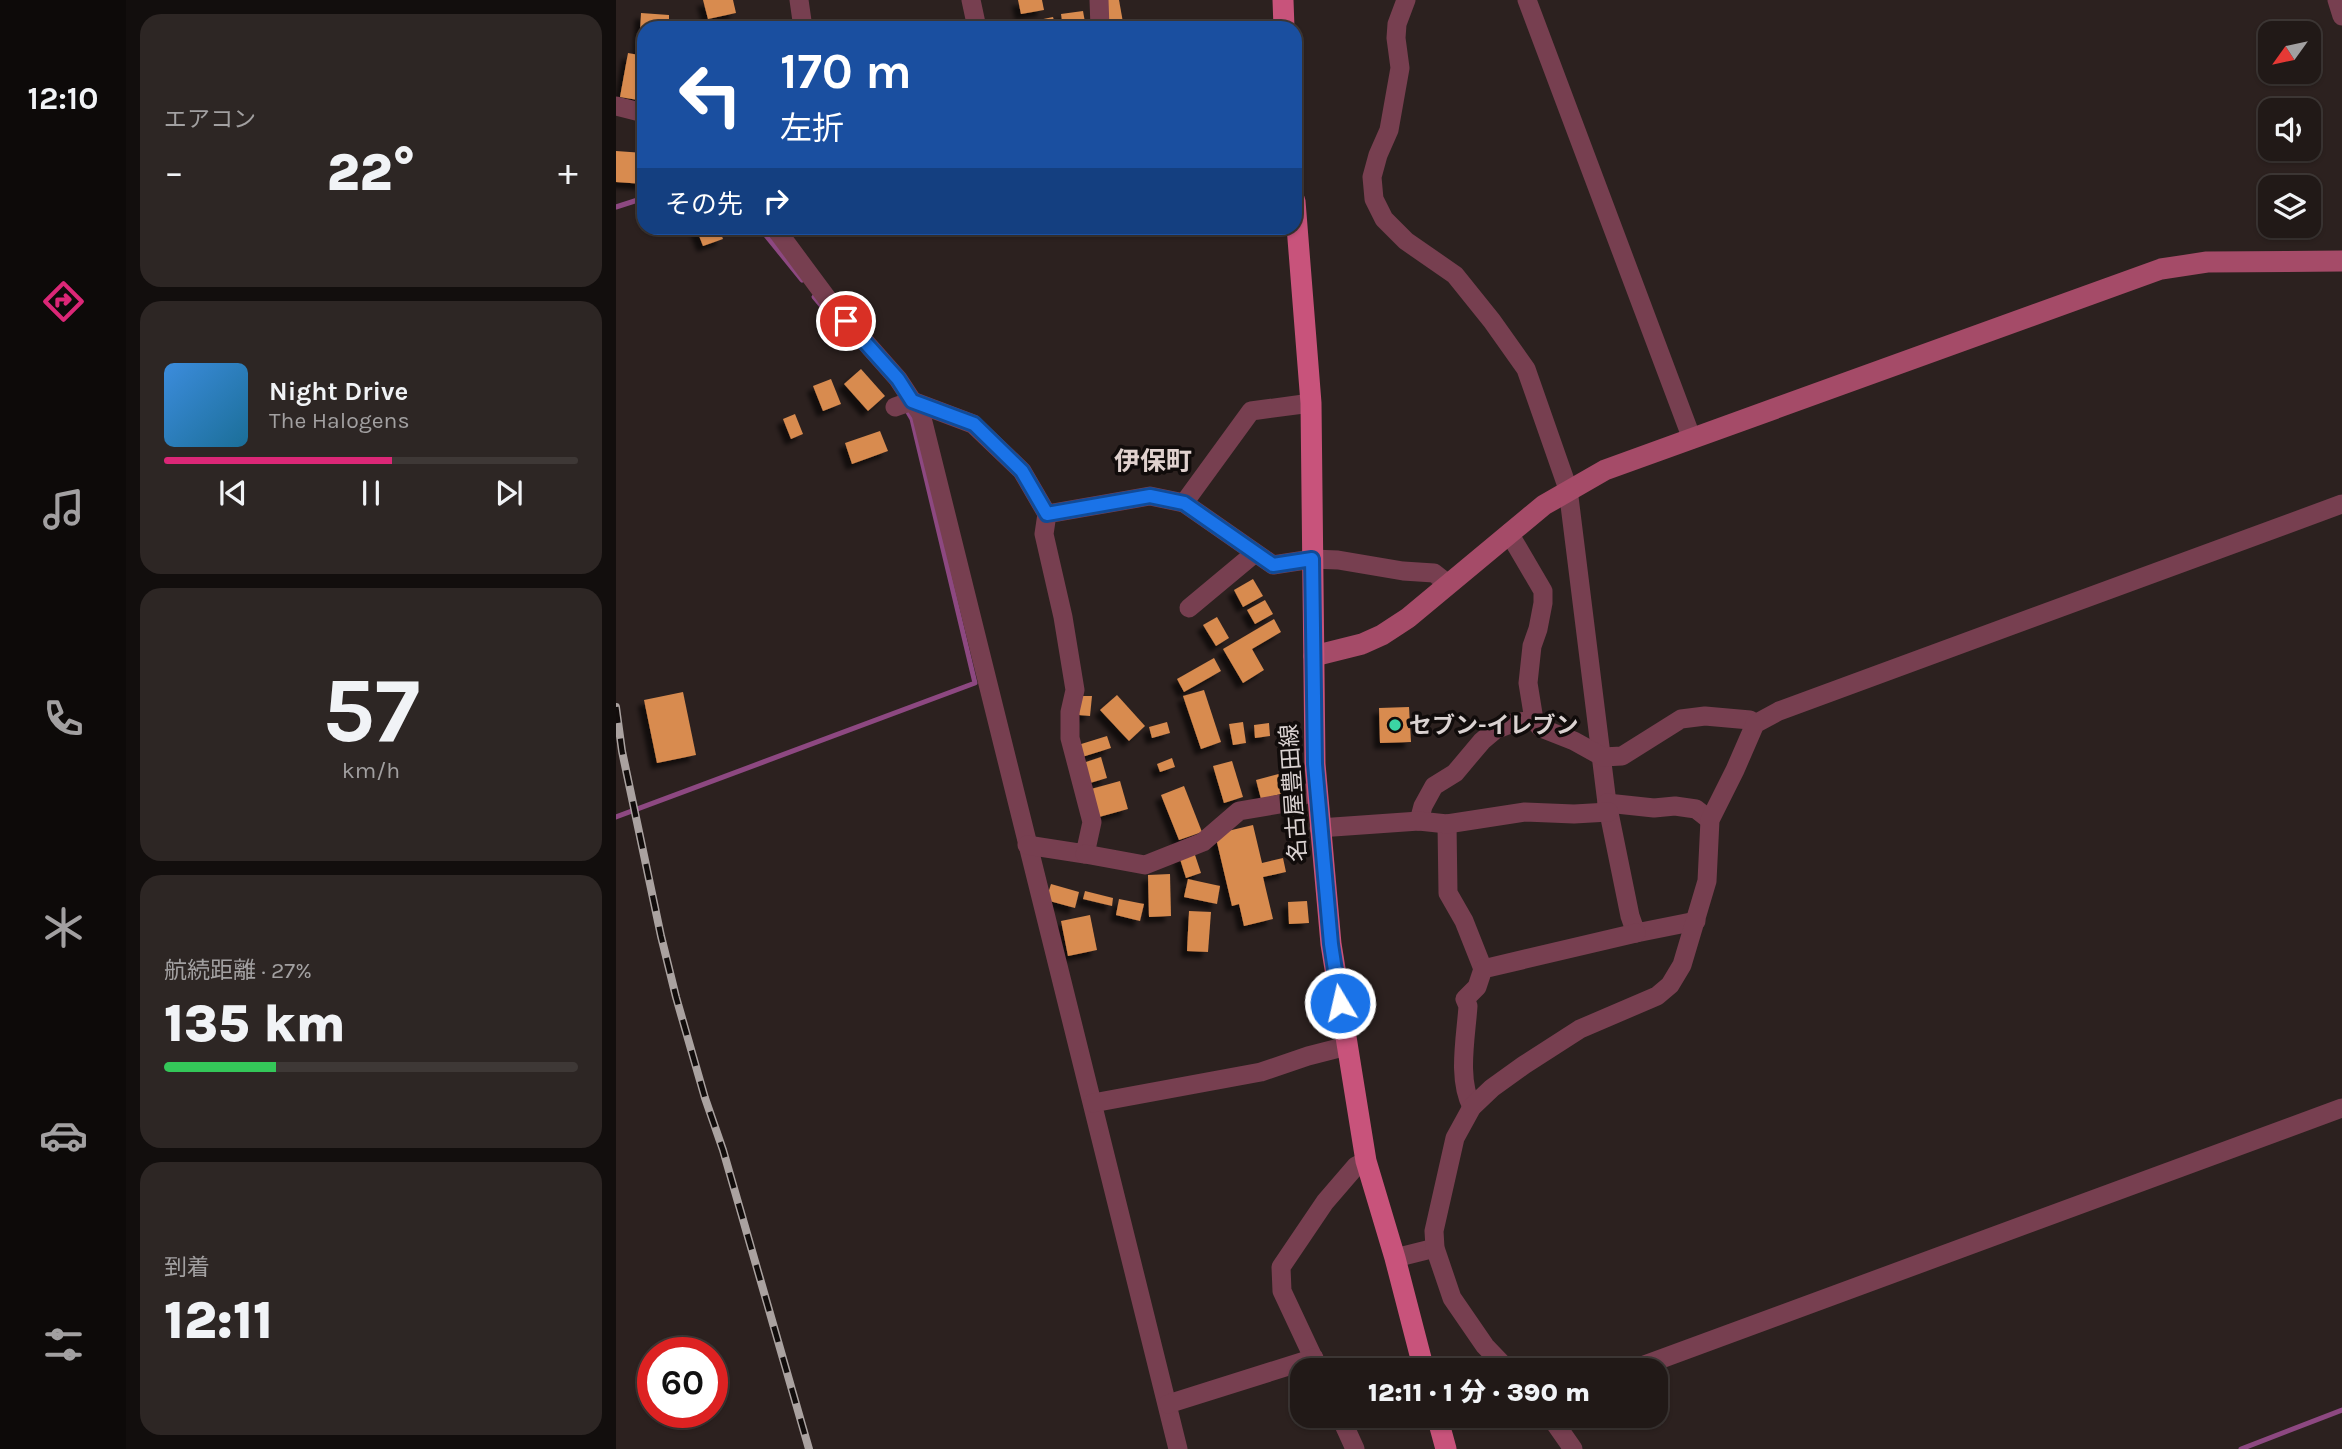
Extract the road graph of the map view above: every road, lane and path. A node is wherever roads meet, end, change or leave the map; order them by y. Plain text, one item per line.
1 (799, 0) edge
2 (971, 0) edge
3 (1099, 0) edge
4 (1283, 0) edge
5 (1406, 0) edge
6 (1527, 0) edge
7 (2337, 0) edge
8 (2342, 16) edge
9 (802, 21) edge
10 (976, 21) edge
11 (1100, 21) edge
12 (1284, 21) edge
13 (616, 106) edge
14 (637, 112) edge
15 (780, 235) edge
16 (1297, 235) edge
17 (2342, 261) edge
18 (904, 403) junction
19 (1311, 403) junction
20 (1692, 439) junction
21 (1568, 489) junction
22 (1184, 503) junction
23 (2342, 504) edge
24 (1047, 514) junction
25 (1509, 533) junction
26 (1255, 553) junction
27 (1312, 559) junction
28 (1448, 584) junction
29 (1189, 608) dead end
30 (1314, 656) junction
31 (1534, 720) junction
32 (1755, 724) junction
33 (1603, 757) junction
34 (1317, 789) junction
35 (1608, 807) junction
36 (1710, 820) junction
37 (1419, 821) junction
38 (1447, 824) junction
39 (1319, 828) junction
40 (1027, 845) junction
41 (1085, 853) junction
42 (1696, 921) junction
43 (1636, 933) junction
44 (1483, 968) junction
45 (1347, 1046) junction
46 (1093, 1103) junction
47 (1472, 1107) junction
48 (2342, 1108) edge
49 (1366, 1161) junction
50 (1435, 1248) junction
51 (1395, 1258) junction
52 (1314, 1358) edge
53 (1421, 1358) edge
54 (1496, 1358) edge
55 (1664, 1358) edge
56 (1290, 1371) edge
57 (1168, 1404) junction
58 (1345, 1428) edge
59 (1440, 1428) edge
60 (1558, 1428) edge
61 (1178, 1449) edge
62 (1355, 1449) edge
63 (1446, 1449) edge
64 (1573, 1449) edge

1 - 9 street
2 - 10 street
3 - 11 street
4 - 12 main road
5 - 21 street
6 - 20 street
7 - 8 street
13 - 14 street
15 - 18 street
16 - 19 main road, 名古屋豊田線
17 - 20 street
18 - 24 street
18 - 40 street
19 - 22 street
19 - 27 main road, 名古屋豊田線
20 - 21 street
21 - 25 street
21 - 33 street
22 - 24 street
22 - 26 street
23 - 32 street
24 - 41 street
25 - 28 street
25 - 31 street
26 - 27 street
26 - 29 street
27 - 28 street
27 - 30 main road, 名古屋豊田線
28 - 30 street
30 - 34 main road, 名古屋豊田線
31 - 33 street
31 - 37 street
32 - 33 street
32 - 36 street
33 - 35 street
34 - 39 main road, 名古屋豊田線
34 - 41 street
35 - 36 street
35 - 38 street
35 - 43 street
36 - 42 street
37 - 38 street
37 - 39 street
38 - 44 street
39 - 45 main road, 名古屋豊田線
40 - 41 street
40 - 46 street
42 - 43 street
42 - 47 street
43 - 44 street
44 - 47 street
45 - 46 street
45 - 49 main road, 名古屋豊田線
46 - 57 street
47 - 50 street
48 - 55 street
49 - 51 main road, 名古屋豊田線
49 - 52 street
50 - 51 street
50 - 54 street
51 - 53 main road, 名古屋豊田線
56 - 57 street
57 - 61 street
58 - 62 street
59 - 63 main road
60 - 64 street

